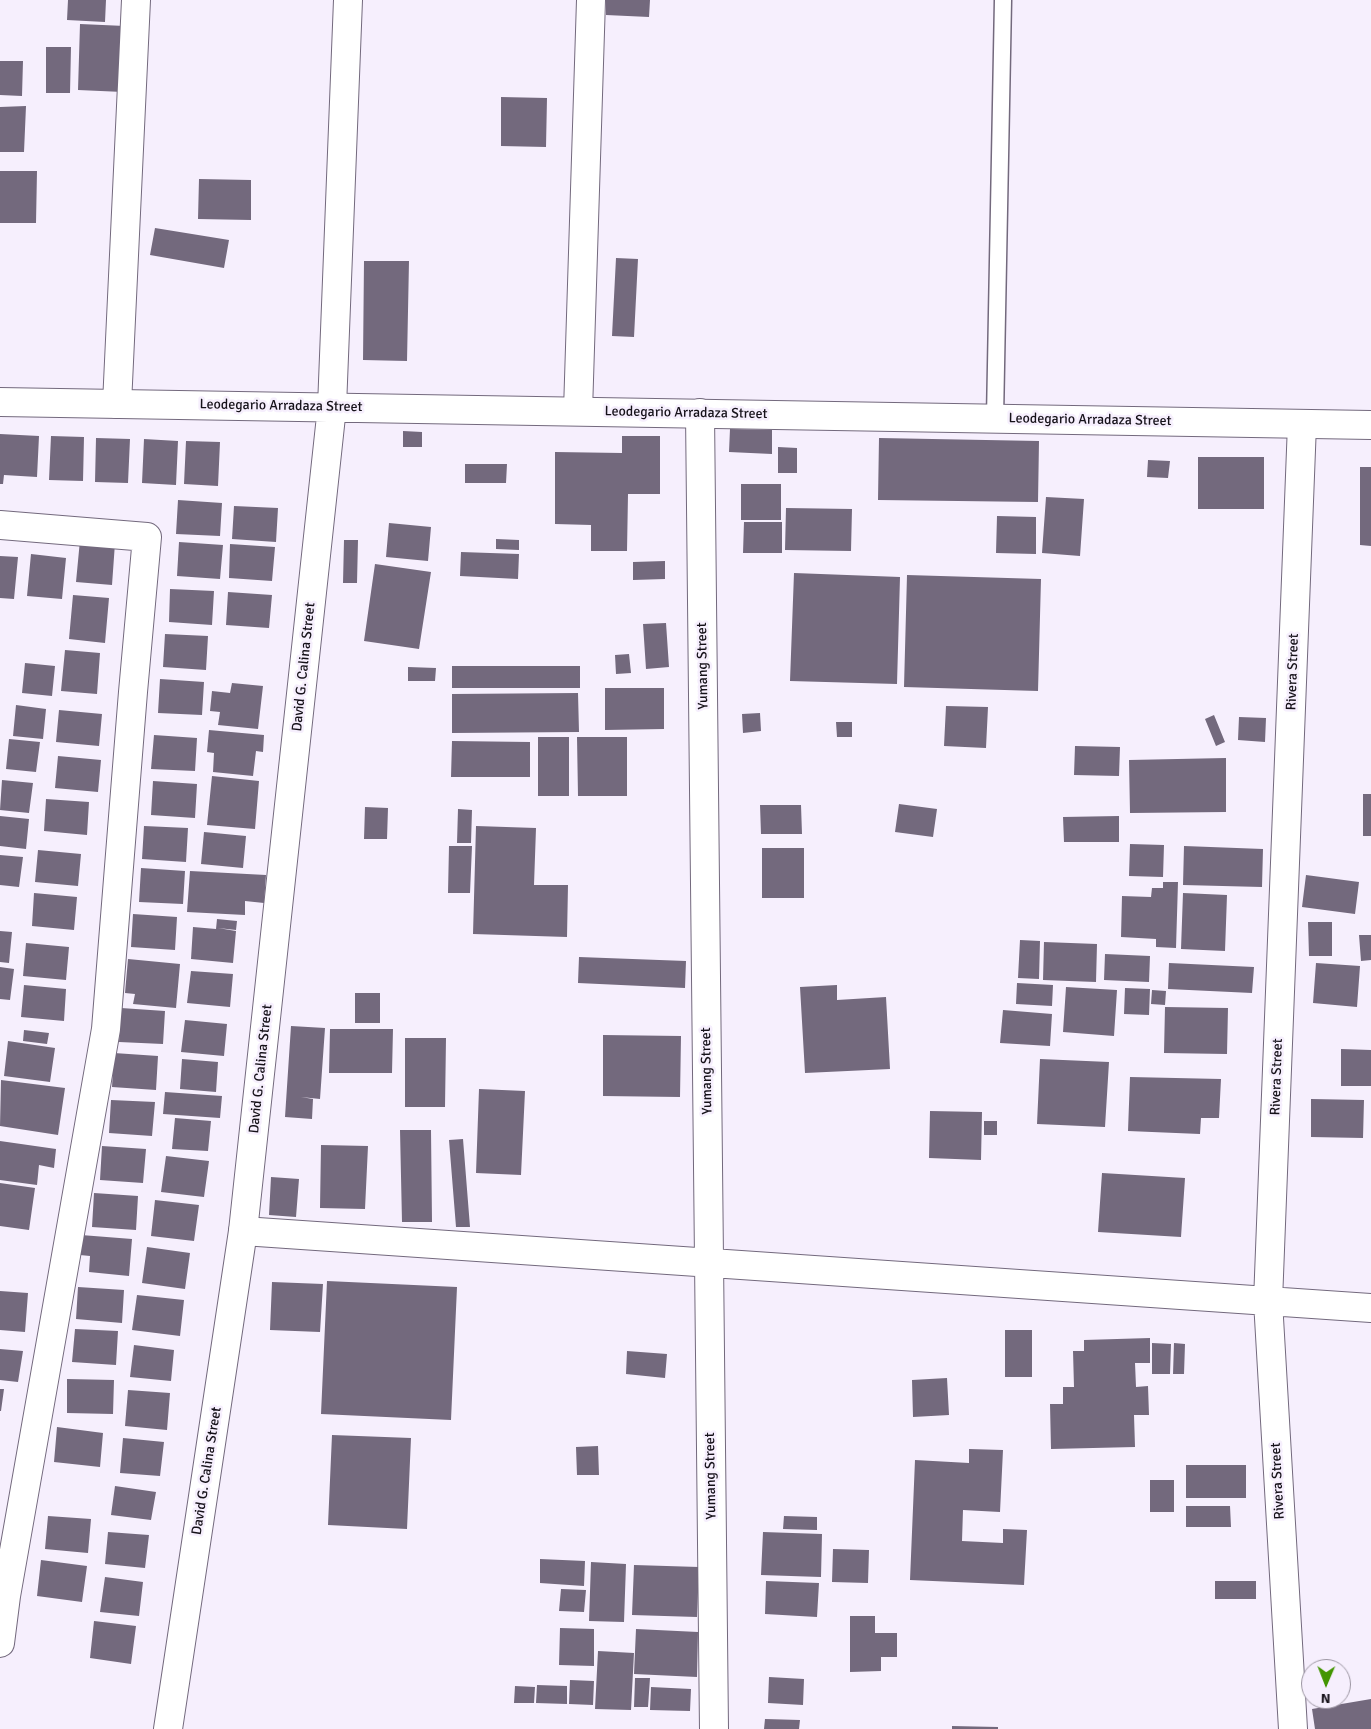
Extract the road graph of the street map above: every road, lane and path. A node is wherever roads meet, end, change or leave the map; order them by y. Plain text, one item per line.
1 (136, 0) edge
2 (348, 0) edge
3 (591, 0) edge
4 (1003, 0) edge
5 (0, 402) edge
6 (117, 404) junction
7 (332, 407) junction
8 (578, 411) junction
9 (700, 413) junction
10 (995, 418) junction
11 (1302, 424) junction
12 (1371, 425) edge
13 (0, 525) edge
14 (243, 1231) junction
15 (709, 1263) junction
16 (1268, 1301) junction
17 (1371, 1308) edge
18 (3, 1596) edge
19 (0, 1644) edge
20 (168, 1729) edge
21 (714, 1729) edge
22 (1292, 1729) edge

1 - 6 street
2 - 7 street, David G. Calina Street
3 - 8 street
4 - 10 lane
5 - 6 street, Leodegario Arradaza Street
6 - 7 street, Leodegario Arradaza Street
7 - 8 street, Leodegario Arradaza Street
7 - 14 street, David G. Calina Street
8 - 9 street, Leodegario Arradaza Street
9 - 10 street, Leodegario Arradaza Street
9 - 15 street, Yumang Street
10 - 11 street, Leodegario Arradaza Street
11 - 12 street, Leodegario Arradaza Street
11 - 16 street, Rivera Street
13 - 18 street
14 - 15 street
14 - 20 street, David G. Calina Street
15 - 16 street
15 - 21 street, Yumang Street
16 - 17 street
16 - 22 street, Rivera Street
18 - 19 street

